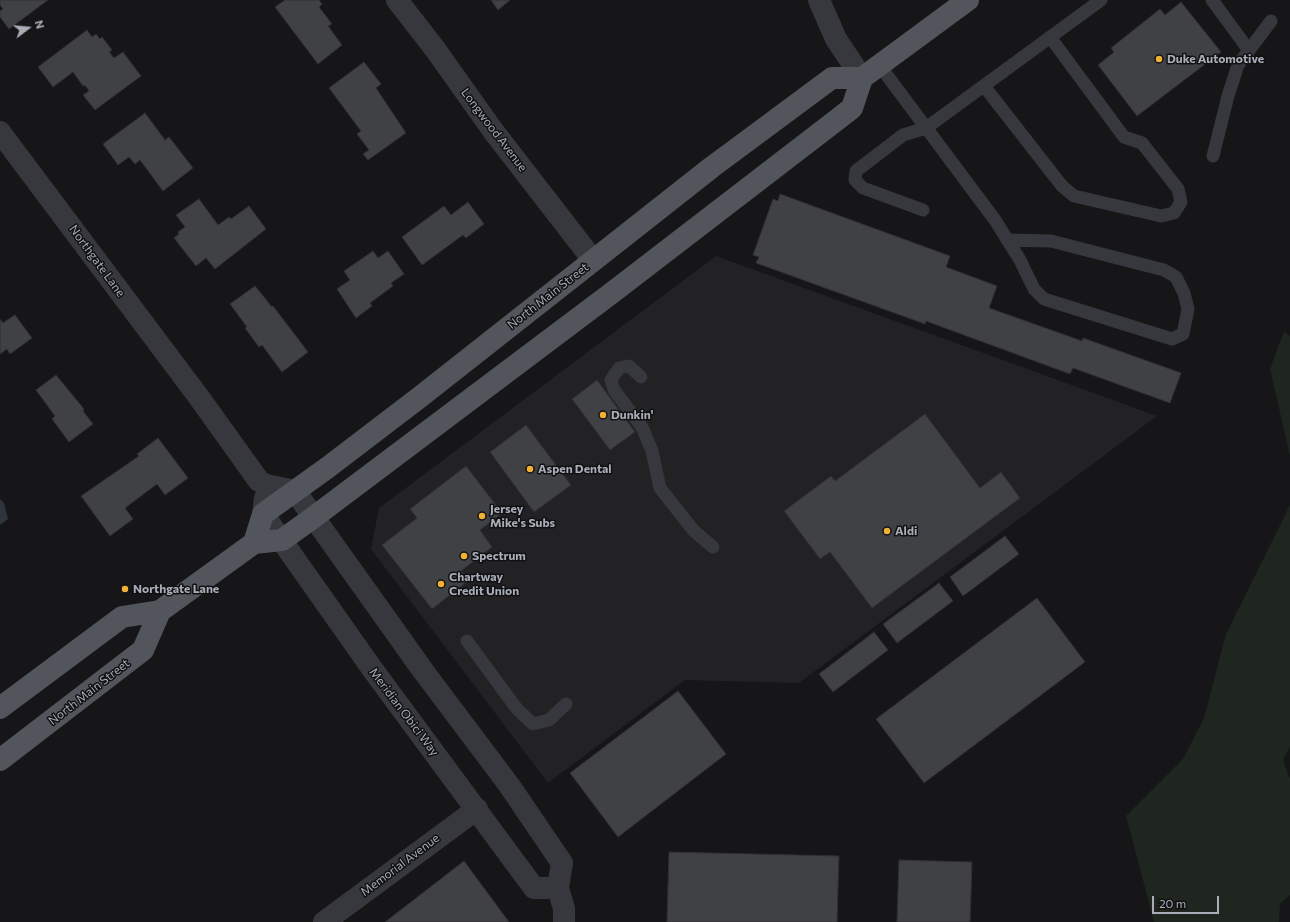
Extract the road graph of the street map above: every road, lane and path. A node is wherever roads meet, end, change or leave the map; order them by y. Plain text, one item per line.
1 (397, 0) edge
2 (819, 0) edge
3 (968, 0) edge
4 (1101, 0) edge
5 (1212, 0) edge
6 (1271, 21) dead end
7 (1050, 37) junction
8 (1248, 49) junction
9 (880, 66) junction
10 (862, 78) junction
11 (984, 86) junction
12 (926, 128) junction
13 (0, 132) edge
14 (1213, 156) dead end
15 (923, 210) dead end
16 (1007, 240) junction
17 (593, 260) junction
18 (640, 377) dead end
19 (266, 485) junction
20 (295, 491) junction
21 (263, 514) junction
22 (314, 517) junction
23 (282, 540) junction
24 (254, 543) junction
25 (713, 547) dead end
26 (160, 611) junction
27 (467, 641) dead end
28 (566, 704) dead end
29 (0, 708) edge
30 (0, 760) edge
31 (477, 809) junction
32 (558, 888) junction
33 (324, 922) edge
34 (564, 922) edge

1 - 17 street, Longwood Avenue
2 - 10 street
3 - 9 main road
4 - 7 lane
5 - 8 lane
6 - 8 lane
7 - 11 lane
7 - 11 lane
8 - 14 lane
9 - 10 main road
9 - 12 lane
10 - 17 main road, North Main Street
10 - 22 main road
11 - 12 lane
12 - 15 lane
12 - 16 lane
13 - 19 street, Northgate Lane
16 - 16 lane
17 - 20 main road, North Main Street
18 - 25 lane
19 - 20 street
19 - 21 street
20 - 21 main road, North Main Street
20 - 22 street
21 - 23 street, Meridian Obici Way
21 - 24 main road
22 - 23 main road
22 - 32 street
23 - 24 main road
23 - 31 street, Meridian Obici Way
24 - 26 main road
26 - 29 main road
26 - 30 main road, North Main Street
27 - 28 lane
31 - 32 street, Meridian Obici Way
31 - 33 street, Memorial Avenue
32 - 34 street

